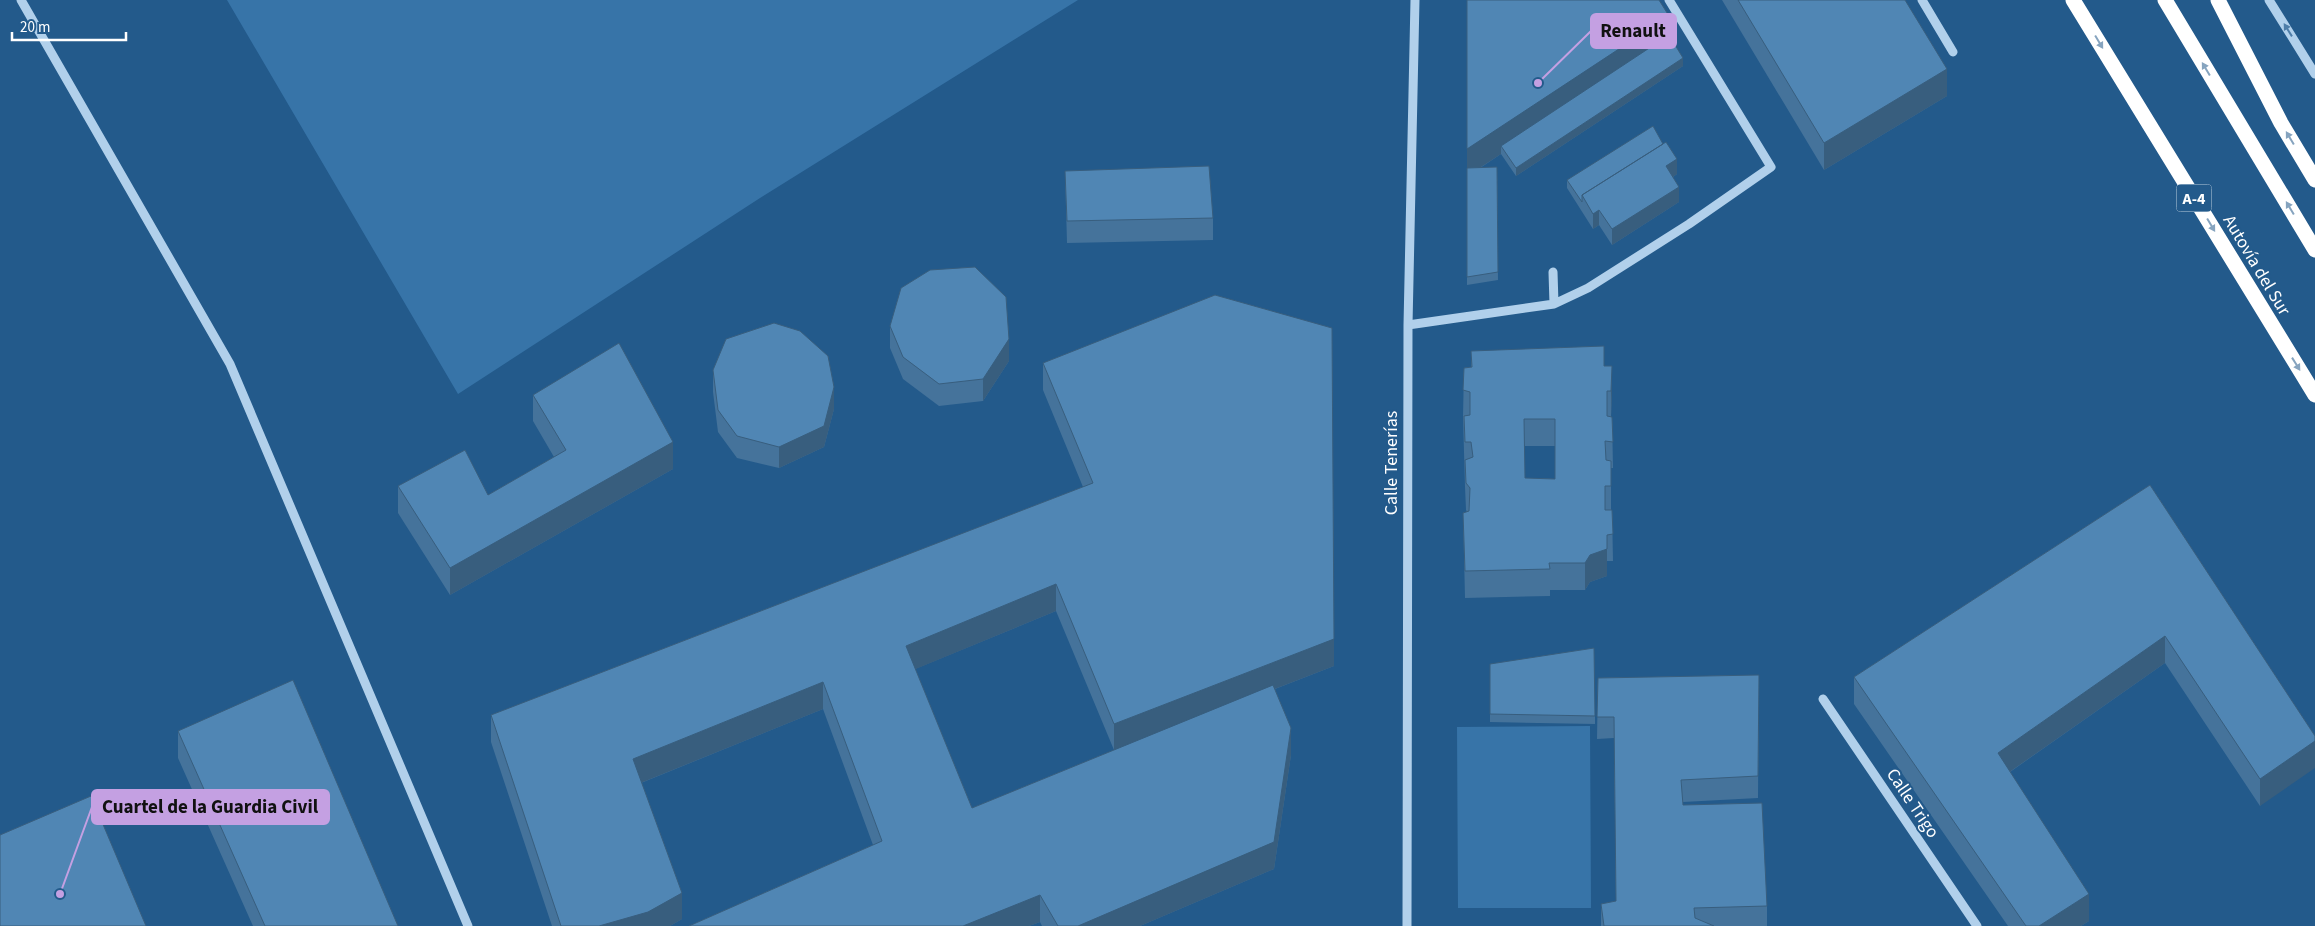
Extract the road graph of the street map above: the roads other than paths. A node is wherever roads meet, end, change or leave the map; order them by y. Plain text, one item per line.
1 (21, 0) edge
2 (1415, 0) edge
3 (1669, 0) edge
4 (1922, 0) edge
5 (2073, 0) edge
6 (2165, 0) edge
7 (2218, 0) edge
8 (2268, 0) edge
9 (1953, 52) dead end
10 (2311, 60) edge
11 (2315, 74) edge
12 (2315, 180) edge
13 (2315, 250) edge
14 (1553, 272) dead end
15 (1554, 304) junction
16 (1408, 325) junction
17 (2315, 395) edge
18 (1823, 699) dead end
19 (468, 926) edge
20 (1407, 926) edge
21 (1977, 926) edge

1 - 19 street
2 - 16 street, Calle Tenerías
3 - 15 street
4 - 9 street
5 -> 17 highway, Autovía del Sur / A-4
13 -> 6 highway
12 -> 7 highway
10 -> 8 street
10 - 11 street
14 - 15 street
15 - 16 street
16 - 20 street, Calle Tenerías
18 - 21 street, Calle Trigo

